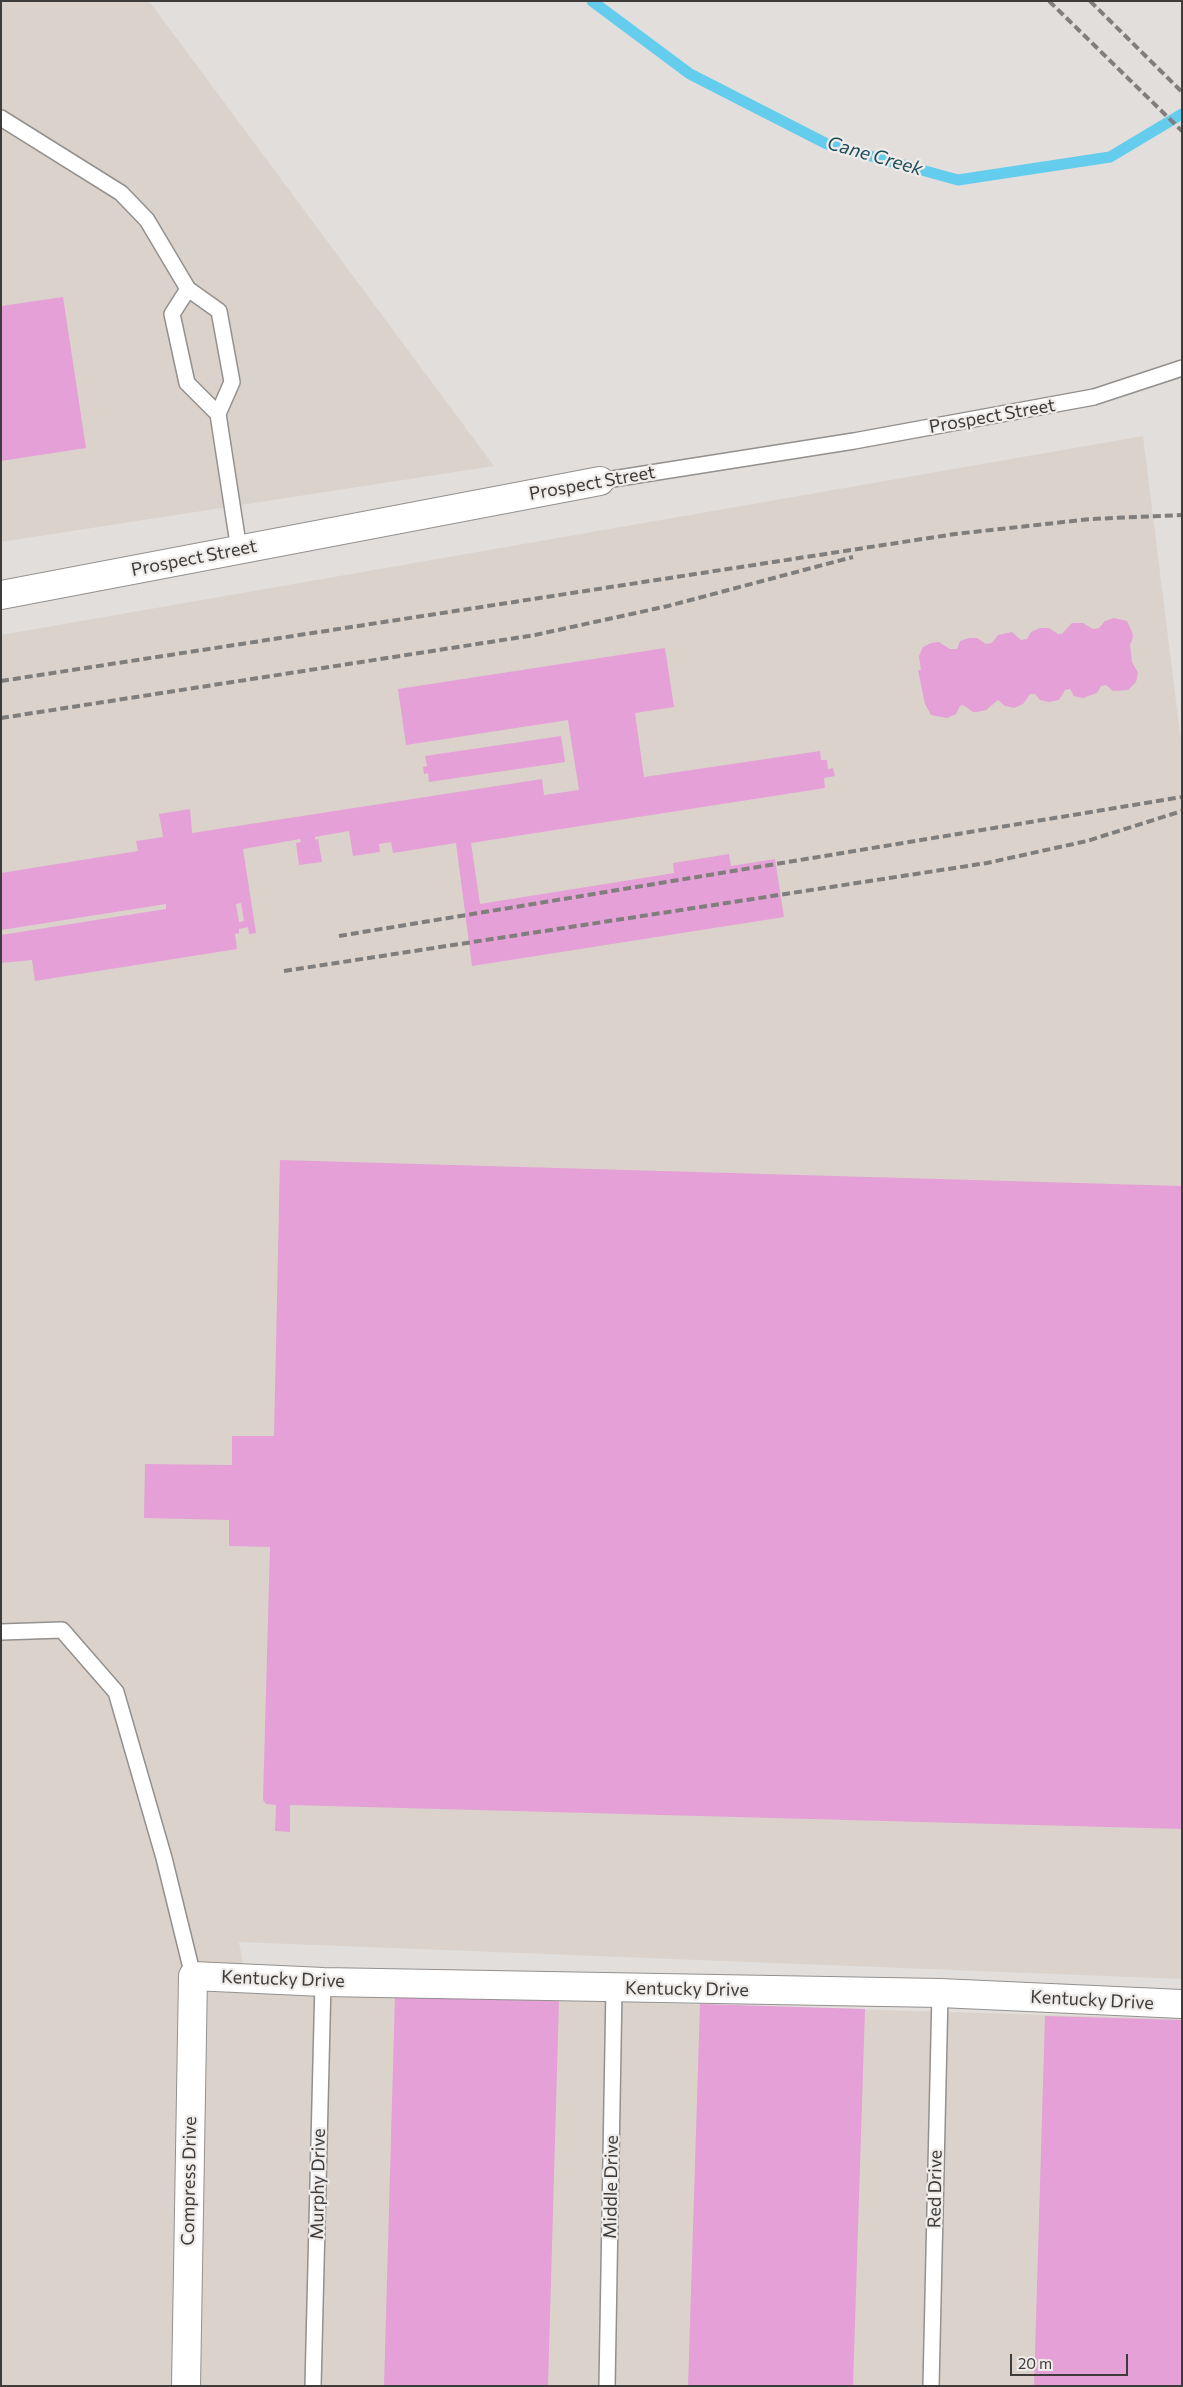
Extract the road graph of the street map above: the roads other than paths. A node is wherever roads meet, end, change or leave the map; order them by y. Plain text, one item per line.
1 (1, 118) edge
2 (188, 289) junction
3 (1182, 368) edge
4 (218, 414) junction
5 (600, 481) joint
6 (239, 550) junction
7 (1, 595) edge
8 (1, 1632) edge
9 (193, 1976) junction
10 (323, 1982) junction
11 (614, 1988) junction
12 (940, 1993) junction
13 (1182, 2004) edge
14 (186, 2386) edge
15 (313, 2386) edge
16 (607, 2386) edge
17 (930, 2386) edge

1 - 2 lane
2 - 4 lane
2 - 4 lane
3 - 5 lane, Prospect Street
4 - 6 lane
5 - 6 street, Prospect Street
6 - 7 street, Prospect Street
8 - 9 lane
9 - 10 street, Kentucky Drive
9 - 14 street, Compress Drive
10 - 11 street, Kentucky Drive
10 - 15 lane, Murphy Drive
11 - 12 street, Kentucky Drive
11 - 16 lane, Middle Drive
12 - 13 street, Kentucky Drive
12 - 17 lane, Red Drive

